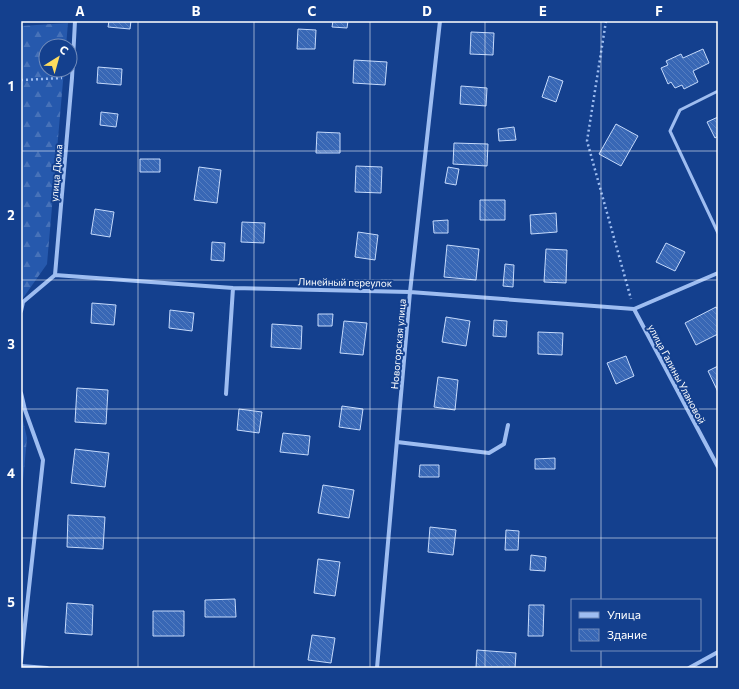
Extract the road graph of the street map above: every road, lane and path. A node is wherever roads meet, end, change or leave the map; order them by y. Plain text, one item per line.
1 (75, 21) edge
2 (440, 21) edge
3 (606, 21) edge
4 (74, 38) edge
5 (72, 78) joint
6 (21, 80) edge
7 (718, 91) edge
8 (718, 233) edge
9 (718, 273) edge
10 (55, 275) junction
11 (233, 288) junction
12 (410, 292) junction
13 (634, 309) junction
14 (21, 310) edge
15 (21, 392) edge
16 (226, 394) dead end
17 (508, 425) dead end
18 (397, 442) junction
19 (718, 467) edge
20 (718, 652) edge
21 (21, 661) edge
22 (21, 666) edge
23 (47, 668) edge
24 (376, 668) edge
25 (689, 668) edge

1 - 4 street, улица Дюма
2 - 12 street, Новогорская улица
3 - 13 path
5 - 6 path
5 - 10 street, улица Дюма
7 - 8 lane
9 - 13 street
10 - 11 street, Линейный переулок
10 - 14 street
11 - 12 street, Линейный переулок
11 - 16 street
12 - 13 street, Линейный переулок
12 - 18 street, Новогорская улица
13 - 19 street, улица Галины Улановой
15 - 21 street
17 - 18 street
18 - 24 street, Новогорская улица
20 - 25 street
22 - 23 street

